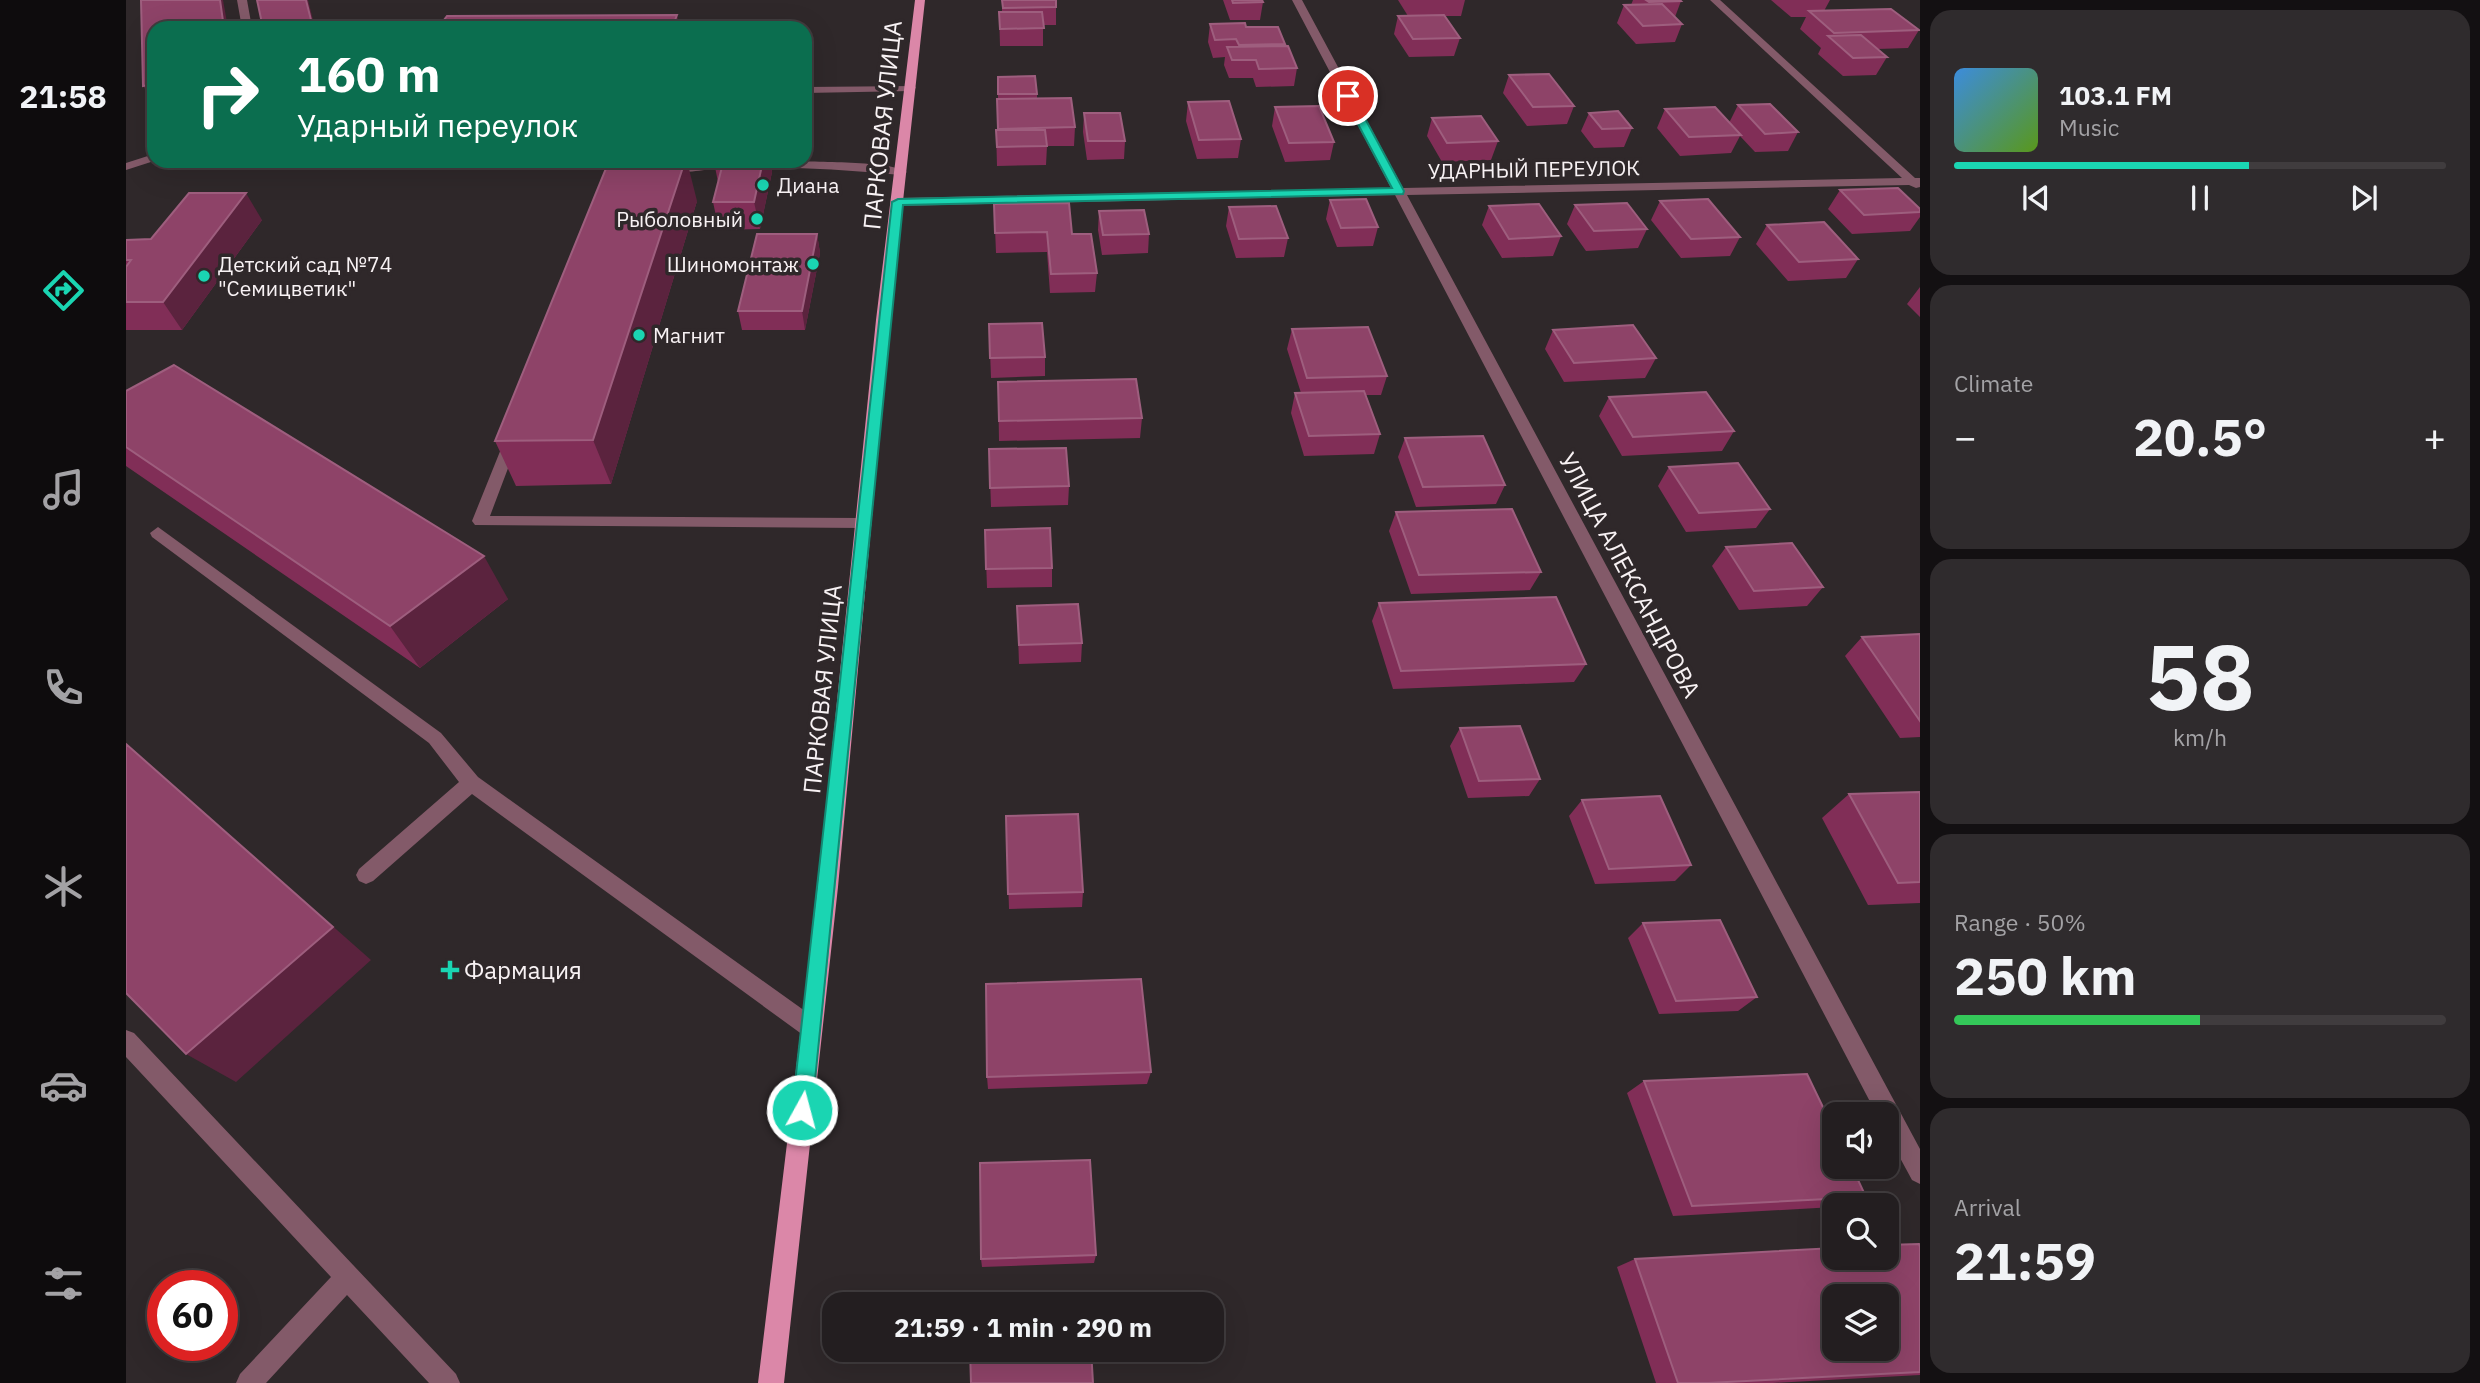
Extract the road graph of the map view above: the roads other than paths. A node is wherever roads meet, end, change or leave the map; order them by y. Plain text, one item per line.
1 (242, 0) edge
2 (920, 0) edge
3 (1297, 0) edge
4 (1715, 0) edge
5 (246, 21) edge
6 (911, 88) junction
7 (812, 90) edge
8 (147, 160) edge
9 (812, 166) edge
10 (126, 167) edge
11 (675, 168) edge
12 (901, 172) junction
13 (652, 175) edge
14 (1917, 183) edge
15 (1399, 191) junction
16 (898, 202) junction
17 (520, 418) edge
18 (863, 523) junction
19 (158, 533) dead end
20 (471, 783) junction
21 (366, 875) dead end
22 (811, 1028) junction
23 (126, 1041) edge
24 (1920, 1172) edge
25 (347, 1277) junction
26 (249, 1383) edge
27 (447, 1383) edge
28 (771, 1383) edge

1 - 5 street
2 - 6 main road, ПАРКОВАЯ УЛИЦА
3 - 15 street, УЛИЦА АЛЕКСАНДРОВА
4 - 14 street
6 - 7 street
6 - 12 main road, ПАРКОВАЯ УЛИЦА
8 - 10 street
9 - 12 street
11 - 13 street
12 - 16 main road, ПАРКОВАЯ УЛИЦА
14 - 15 street, УДАРНЫЙ ПЕРЕУЛОК
15 - 16 street, УДАРНЫЙ ПЕРЕУЛОК
15 - 24 street, УЛИЦА АЛЕКСАНДРОВА
16 - 18 main road, ПАРКОВАЯ УЛИЦА
17 - 18 street
18 - 22 main road, ПАРКОВАЯ УЛИЦА
19 - 20 street
20 - 21 street
20 - 22 street
22 - 28 main road, ПАРКОВАЯ УЛИЦА
23 - 25 street
25 - 26 street
25 - 27 street

